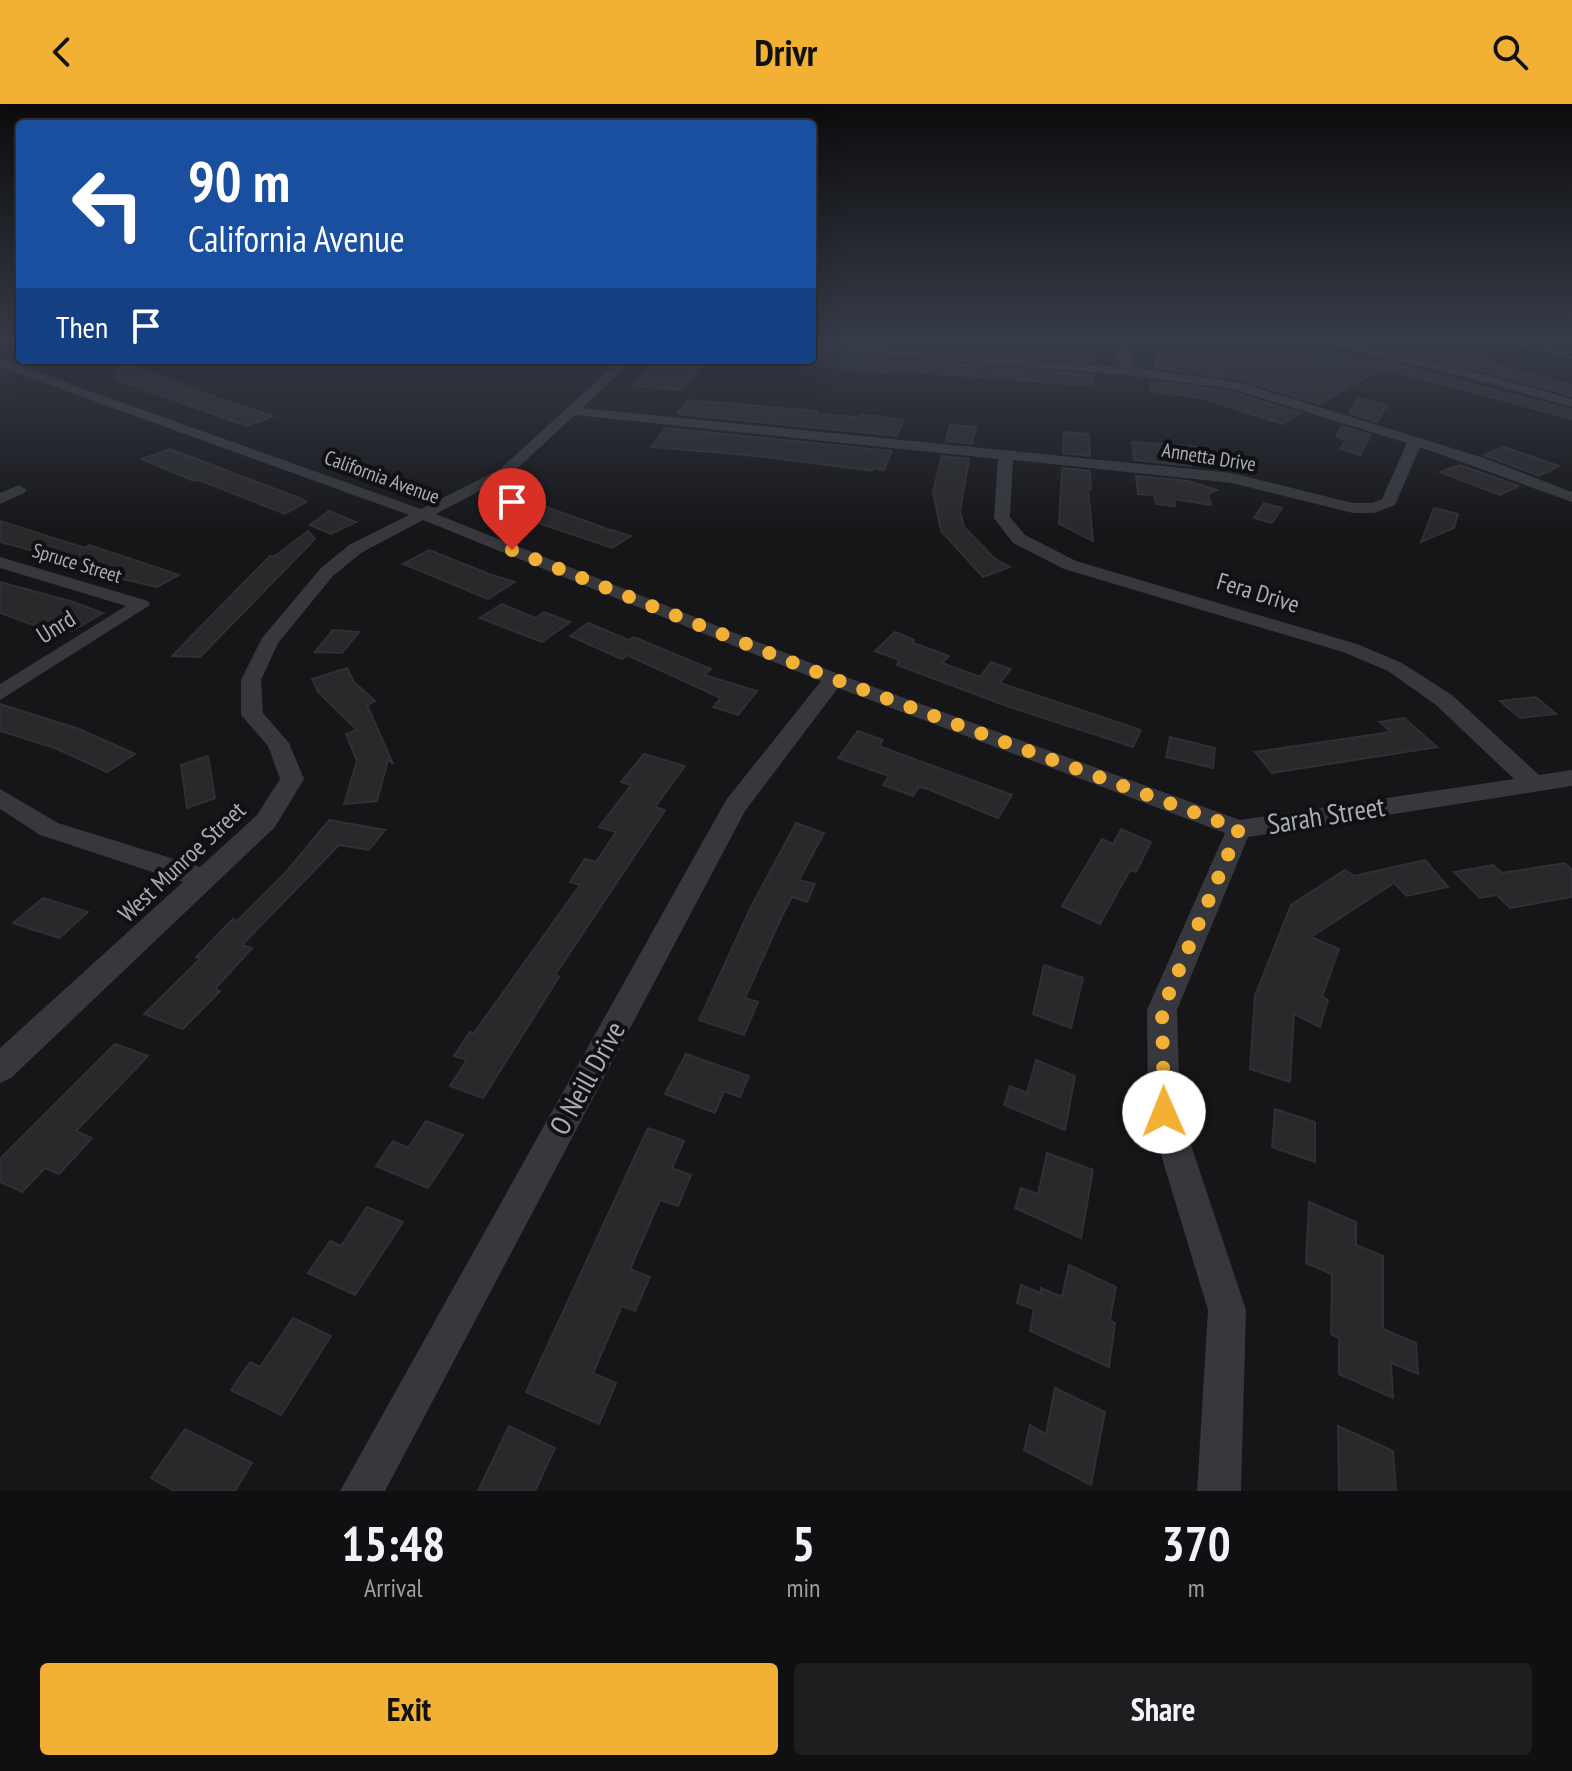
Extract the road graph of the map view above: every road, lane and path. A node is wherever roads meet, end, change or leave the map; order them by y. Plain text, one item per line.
1 (111, 403) edge
2 (581, 403) edge
3 (1291, 403) edge
4 (572, 411) junction
5 (1415, 441) junction
6 (1006, 456) junction
7 (19, 490) dead end
8 (1572, 497) edge
9 (0, 499) edge
10 (424, 515) junction
11 (0, 562) edge
12 (141, 605) joint
13 (834, 679) junction
14 (0, 693) edge
15 (1572, 778) edge
16 (1534, 784) junction
17 (0, 797) edge
18 (1239, 829) junction
19 (203, 878) junction
20 (0, 1068) edge
21 (362, 1491) edge
22 (1219, 1491) edge

1 - 10 street, California Avenue
2 - 4 street, West Munroe Street
3 - 5 street
4 - 6 street, Annetta Drive
4 - 10 street, West Munroe Street
5 - 6 street, Annetta Drive
5 - 8 street
6 - 16 street, Fera Drive
7 - 9 street
10 - 13 street, California Avenue
10 - 19 street, West Munroe Street
11 - 12 street, Spruce Street
12 - 14 street, Unrd
13 - 18 street, California Avenue
13 - 21 street, O Neill Drive
15 - 16 street, Sarah Street
16 - 18 street, Sarah Street
17 - 19 street
18 - 22 street, Sarah Street
19 - 20 street, West Munroe Street

